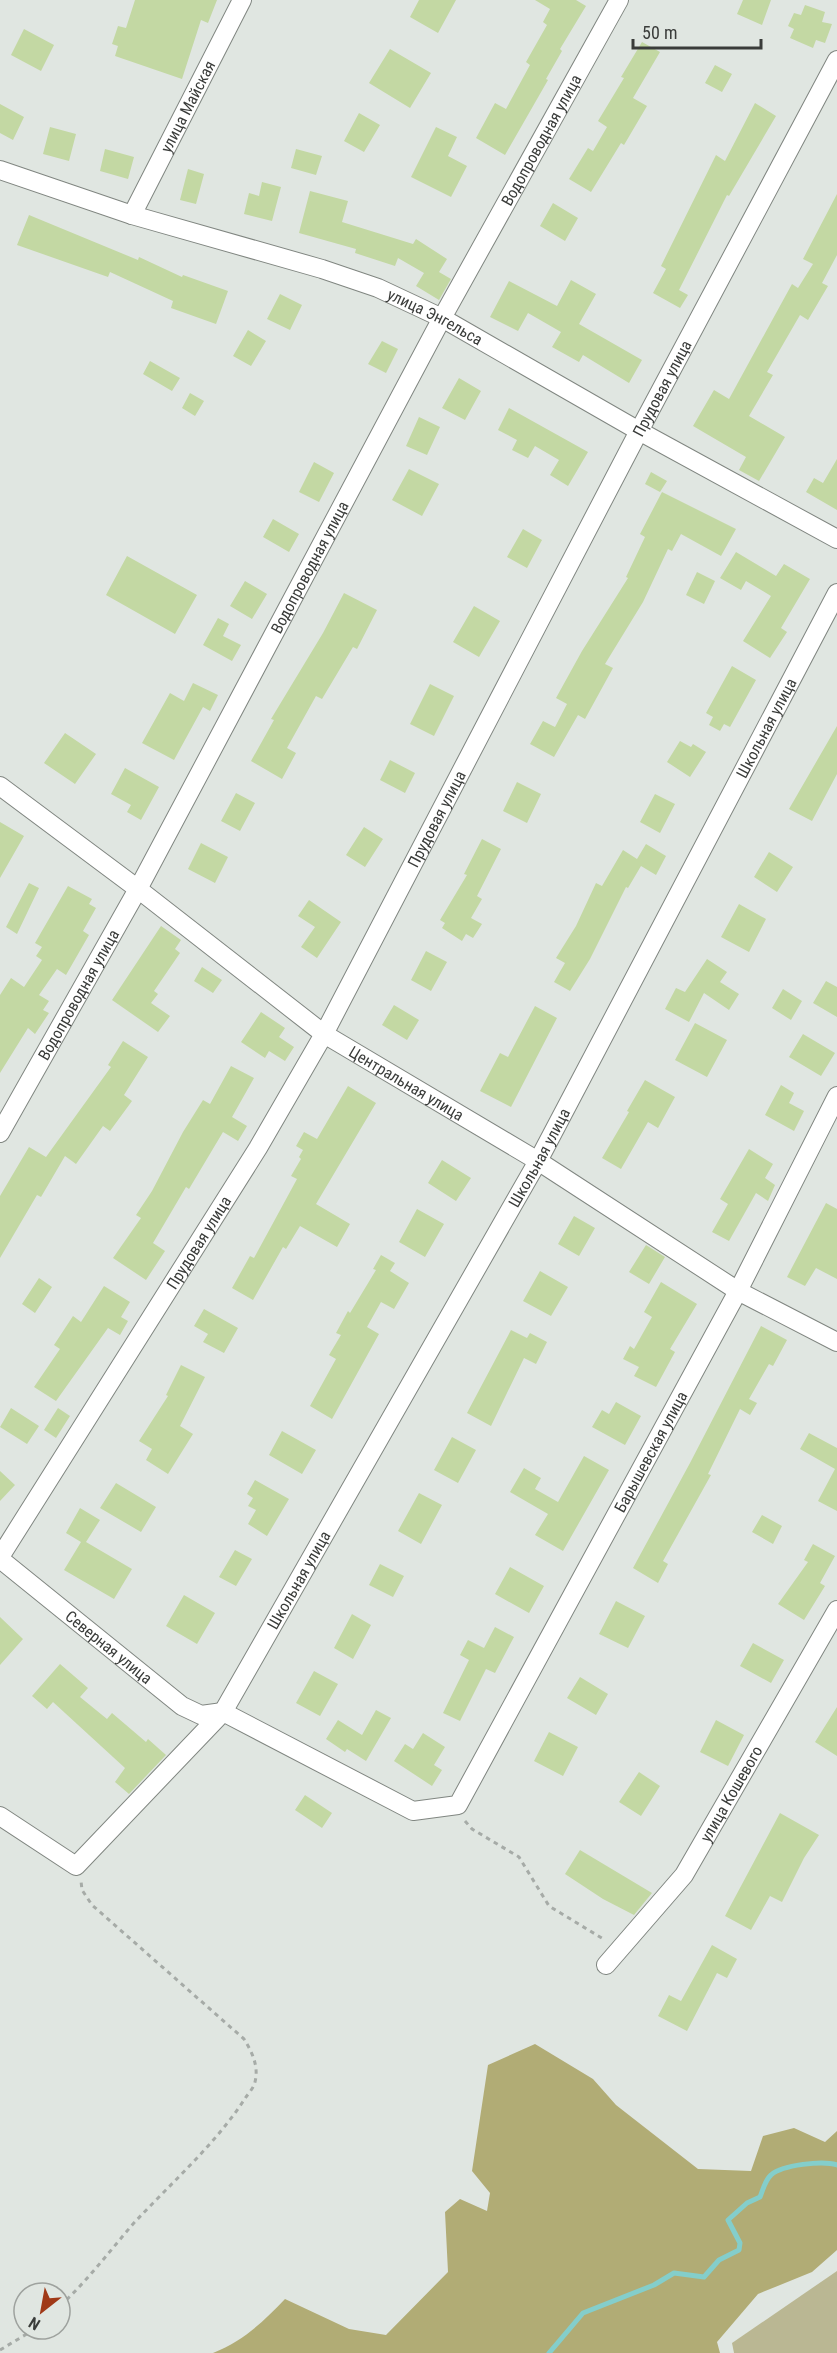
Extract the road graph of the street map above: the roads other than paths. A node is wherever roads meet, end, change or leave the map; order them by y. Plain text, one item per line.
1 (242, 0) edge
2 (619, 0) edge
3 (837, 60) edge
4 (0, 170) edge
5 (132, 215) junction
6 (442, 318) junction
7 (639, 431) junction
8 (837, 539) edge
9 (837, 592) edge
10 (0, 786) edge
11 (138, 889) junction
12 (324, 1034) junction
13 (837, 1096) edge
14 (0, 1133) edge
15 (538, 1161) junction
16 (738, 1291) junction
17 (837, 1342) edge
18 (0, 1558) edge
19 (836, 1615) edge
20 (223, 1712) junction
21 (0, 1816) edge
22 (606, 1965) dead end

1 - 5 street, улица Майская
2 - 6 street, Водопроводная улица
3 - 7 street, Прудовая улица
4 - 5 street, улица Энгельса
5 - 6 street, улица Энгельса
6 - 7 street, улица Энгельса
6 - 11 street, Водопроводная улица
7 - 8 street, улица Энгельса
7 - 12 street, Прудовая улица
9 - 15 street, Школьная улица
10 - 11 street, Центральная улица
11 - 12 street, Центральная улица
11 - 14 street, Водопроводная улица
12 - 15 street, Центральная улица
12 - 18 street, Прудовая улица
13 - 16 street, Барышевская улица
15 - 16 street, Центральная улица
15 - 20 street, Школьная улица
16 - 17 street, Центральная улица
16 - 20 street, Барышевская улица
18 - 20 street, Северная улица
19 - 22 street, улица Кошевого
20 - 21 street, Школьная улица

